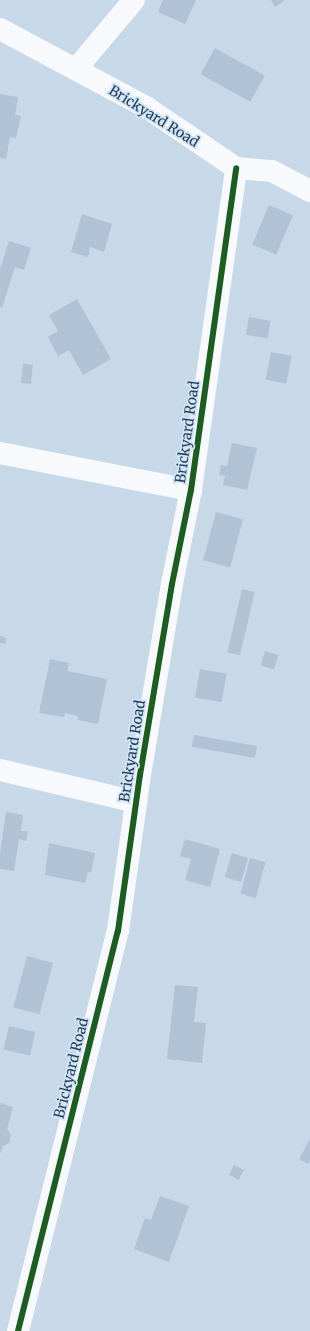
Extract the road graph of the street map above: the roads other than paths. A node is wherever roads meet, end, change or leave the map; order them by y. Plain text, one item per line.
1 (134, 0) edge
2 (0, 28) edge
3 (76, 69) junction
4 (236, 168) junction
5 (310, 191) edge
6 (0, 453) edge
7 (191, 490) junction
8 (0, 770) edge
9 (136, 802) junction
10 (18, 1331) edge

1 - 3 street
2 - 3 street, Brickyard Road
3 - 4 street, Brickyard Road
4 - 5 street
4 - 7 street, Brickyard Road
6 - 7 street
7 - 9 street, Brickyard Road
8 - 9 street
9 - 10 street, Brickyard Road

